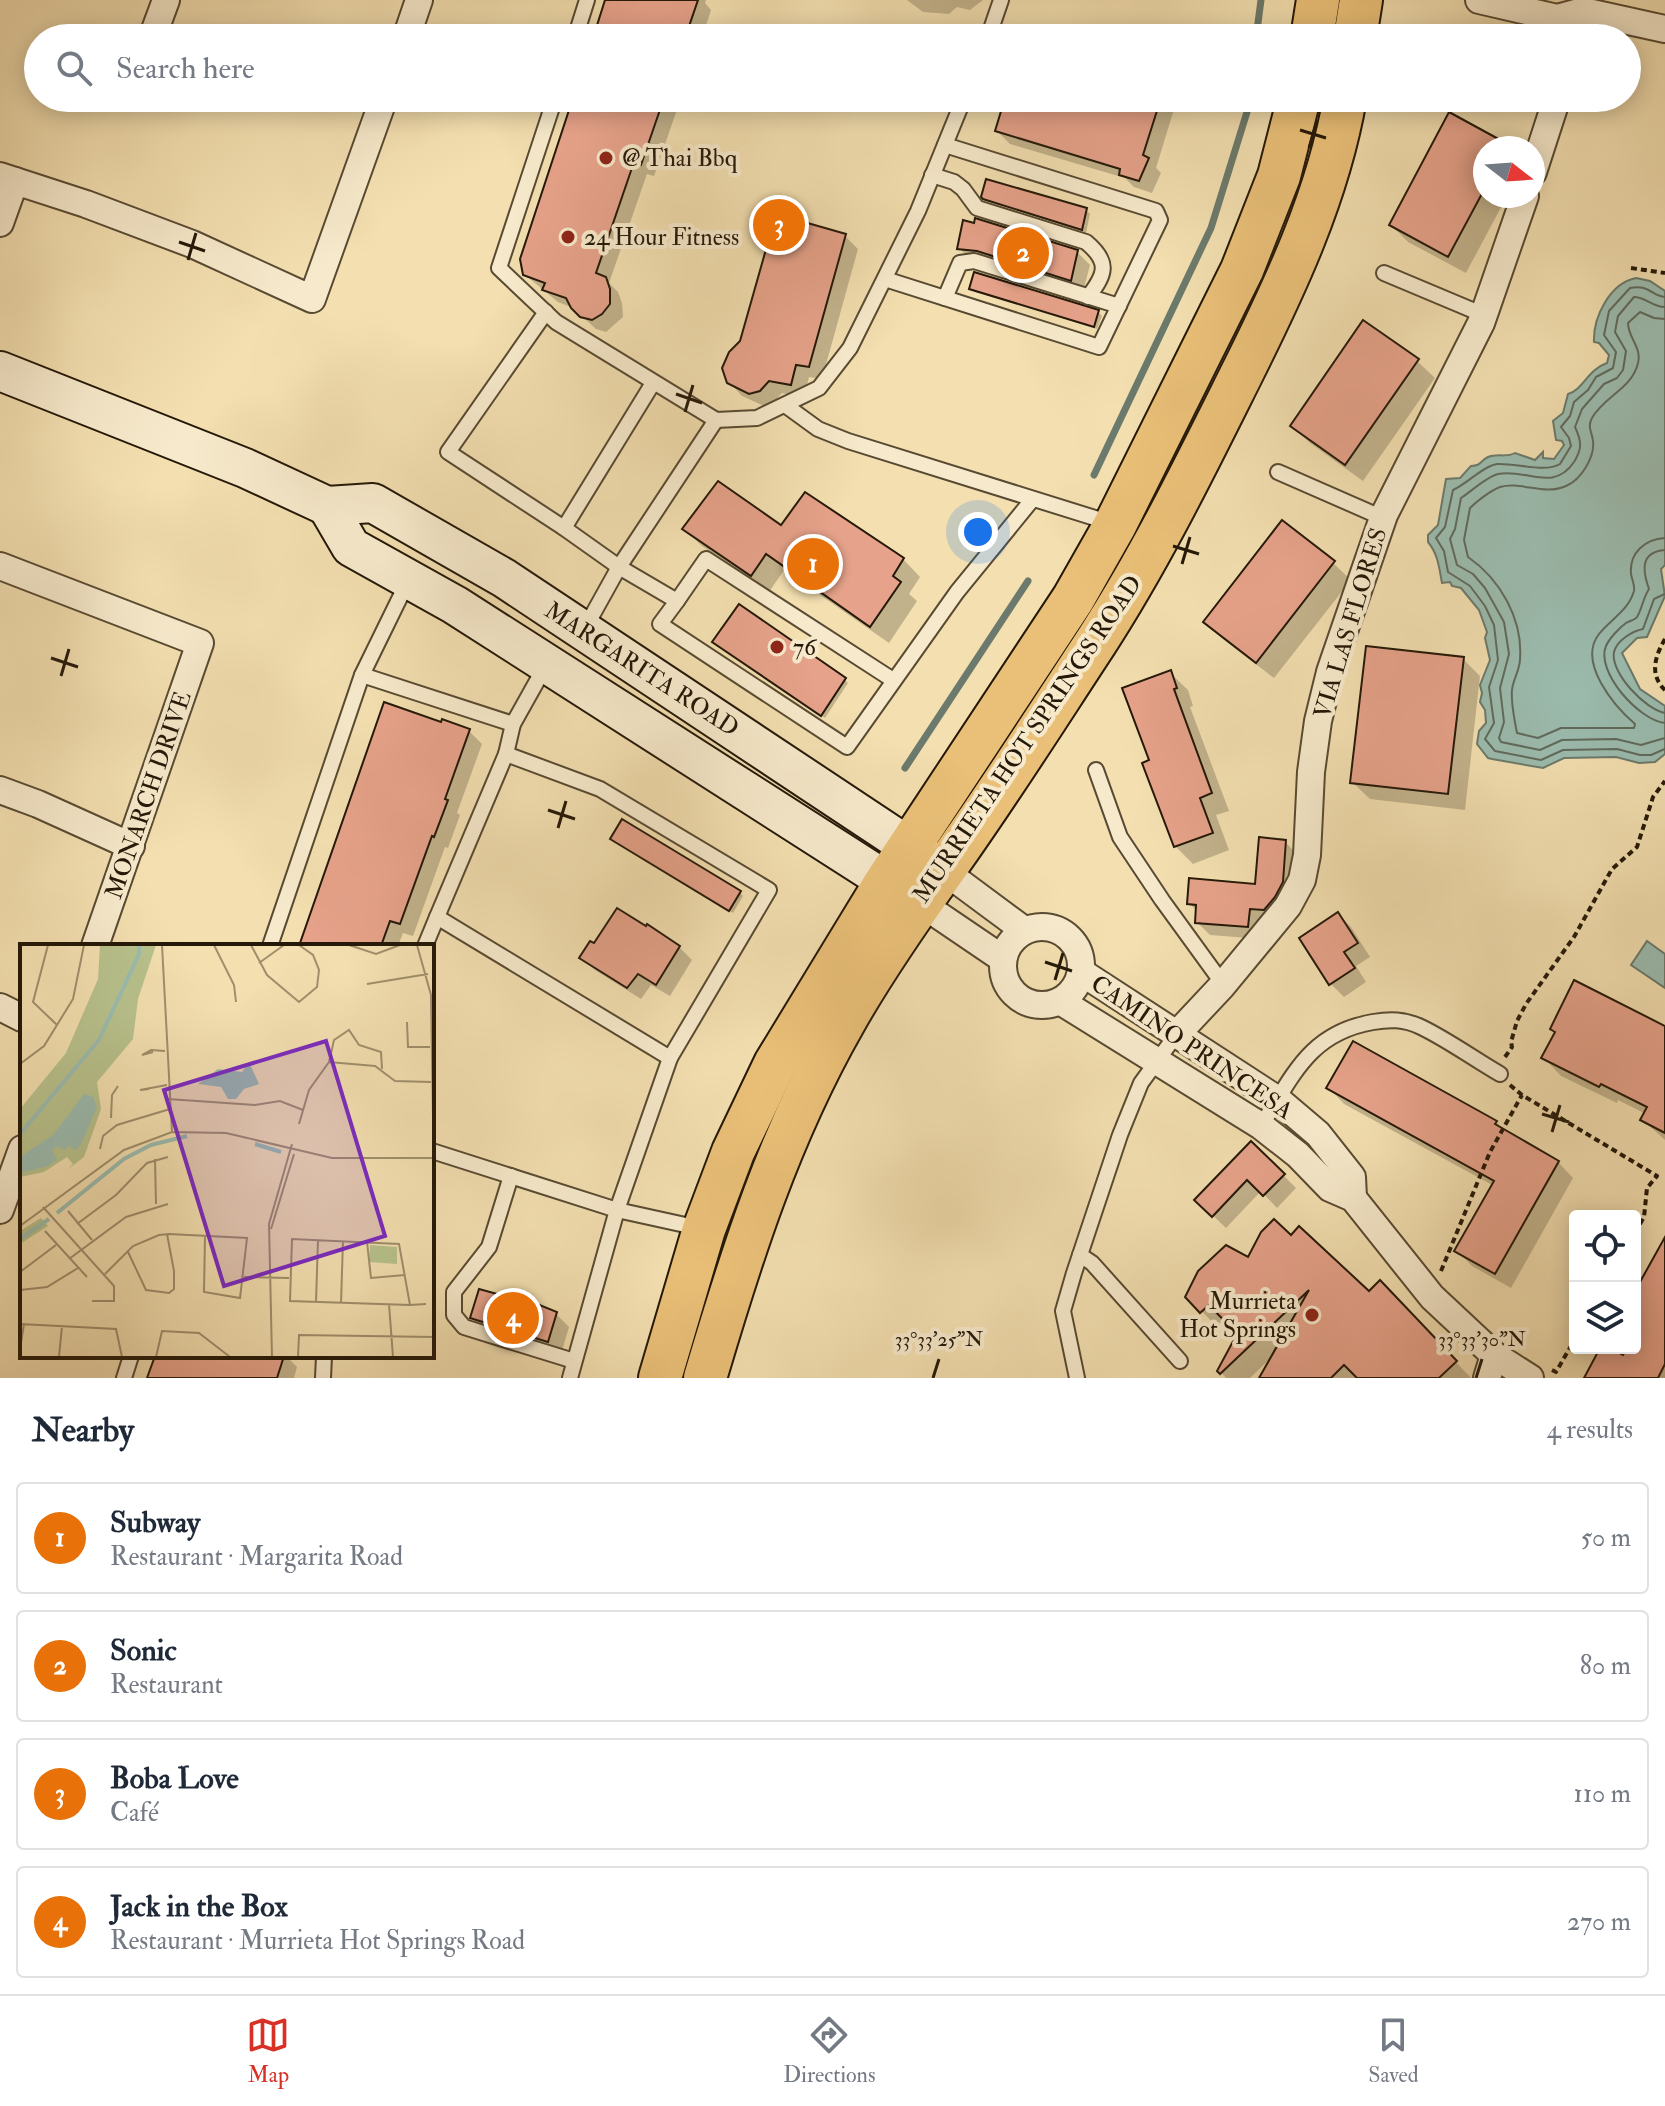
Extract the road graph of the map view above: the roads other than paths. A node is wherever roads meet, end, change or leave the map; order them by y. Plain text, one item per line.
1 (166, 0) edge
2 (419, 0) edge
3 (587, 0) edge
4 (1001, 0) edge
5 (1318, 0) edge
6 (1361, 0) edge
7 (1479, 0) edge
8 (1507, 3) edge
9 (1578, 5) edge
10 (157, 24) edge
11 (411, 24) edge
12 (579, 24) edge
13 (993, 24) edge
14 (1314, 24) edge
15 (1357, 24) edge
16 (1665, 29) edge
17 (379, 112) edge
18 (550, 112) edge
19 (958, 112) edge
20 (1295, 112) edge
21 (1343, 112) edge
22 (1546, 112) edge
23 (1541, 136) edge
24 (945, 145) junction
25 (932, 175) junction
26 (7, 179) edge
27 (1521, 208) edge
28 (0, 223) edge
29 (1384, 273) dead end
30 (885, 279) junction
31 (1088, 297) junction
32 (945, 298) junction
33 (1119, 306) junction
34 (546, 312) junction
35 (1484, 315) junction
36 (0, 371) edge
37 (653, 383) junction
38 (785, 405) junction
39 (716, 420) junction
40 (1278, 472) dead end
41 (1032, 500) junction
42 (327, 506) junction
43 (1383, 518) junction
44 (1115, 525) junction
45 (564, 528) junction
46 (0, 566) edge
47 (619, 567) junction
48 (409, 579) junction
49 (677, 601) junction
50 (455, 605) junction
51 (584, 630) junction
52 (547, 664) junction
53 (362, 675) junction
54 (893, 680) junction
55 (513, 724) junction
56 (506, 754) junction
57 (1096, 770) dead end
58 (0, 790) edge
59 (131, 846) junction
60 (909, 847) junction
61 (916, 885) junction
62 (437, 917) junction
63 (1024, 930) junction
64 (96, 944) edge
65 (271, 944) edge
66 (426, 944) edge
67 (1003, 959) junction
68 (1081, 972) junction
69 (1223, 984) junction
70 (1060, 1001) junction
71 (0, 1007) edge
72 (20, 1017) edge
73 (1176, 1035) junction
74 (670, 1058) junction
75 (1158, 1061) junction
76 (1500, 1074) road end
77 (1278, 1100) junction
78 (1261, 1126) junction
79 (434, 1152) edge
80 (20, 1155) edge
81 (511, 1176) junction
82 (1353, 1198) junction
83 (0, 1210) edge
84 (617, 1210) junction
85 (704, 1229) junction
86 (1080, 1255) junction
87 (130, 1358) edge
88 (324, 1358) edge
89 (574, 1361) junction
90 (1180, 1361) dead end
91 (1491, 1367) edge
92 (1536, 1370) edge
93 (124, 1378) edge
94 (323, 1378) edge
95 (570, 1378) edge
96 (660, 1378) edge
97 (705, 1378) edge
98 (1077, 1378) edge

1 - 10 street
2 - 11 street
3 - 12 lane
4 - 13 lane
5 - 14 main road
6 - 15 main road
7 - 8 street
8 - 9 street
9 - 16 street
17 - 26 street
18 - 34 lane
19 - 24 lane
20 - 44 main road, MURRIETA HOT SPRINGS ROAD
21 - 61 main road, MURRIETA HOT SPRINGS ROAD
22 - 23 street
24 - 25 lane
24 - 33 lane
25 - 30 lane
25 - 31 lane
26 - 28 street
27 - 35 street, VIA LAS FLORES
29 - 35 lane
30 - 32 lane
30 - 38 lane
31 - 32 lane
31 - 33 lane
32 - 33 lane
34 - 37 lane
34 - 45 lane
35 - 43 street, VIA LAS FLORES
36 - 42 main road, MARGARITA ROAD
37 - 39 lane
37 - 45 lane
38 - 39 lane
38 - 41 lane
39 - 47 lane
40 - 43 lane
41 - 44 lane
41 - 54 lane
42 - 48 main road, MARGARITA ROAD
42 - 51 main road, MARGARITA ROAD
43 - 69 street, VIA LAS FLORES
44 - 60 main road, MURRIETA HOT SPRINGS ROAD
45 - 47 lane
46 - 59 street, MONARCH DRIVE
47 - 49 lane
47 - 51 lane
48 - 50 main road, MARGARITA ROAD
48 - 53 lane
49 - 54 lane
49 - 54 lane
50 - 51 main road
50 - 52 main road, MARGARITA ROAD
51 - 60 main road, MARGARITA ROAD
52 - 55 lane
52 - 61 main road, MARGARITA ROAD
53 - 55 lane
53 - 65 lane
55 - 56 lane
56 - 62 lane
56 - 74 lane
57 - 69 lane
58 - 59 street
59 - 64 street, MONARCH DRIVE
60 - 61 main road, MURRIETA HOT SPRINGS ROAD
61 - 63 street
61 - 67 street
61 - 85 main road, MURRIETA HOT SPRINGS ROAD
61 - 97 main road, MURRIETA HOT SPRINGS ROAD
62 - 66 lane
62 - 74 lane
63 - 67 street
63 - 68 street, CAMINO PRINCESA
67 - 70 street, CAMINO PRINCESA
68 - 70 street, CAMINO PRINCESA
68 - 73 street, CAMINO PRINCESA
69 - 73 street, VIA LAS FLORES
70 - 75 street, CAMINO PRINCESA
71 - 72 street
73 - 75 lane
73 - 77 street, CAMINO PRINCESA
74 - 84 lane
75 - 78 street, CAMINO PRINCESA
75 - 86 lane
76 - 77 lane
77 - 78 lane
77 - 82 street, CAMINO PRINCESA
78 - 82 street, CAMINO PRINCESA
79 - 81 lane
80 - 83 street
81 - 84 lane
81 - 89 lane
82 - 91 street, CAMINO PRINCESA
84 - 85 lane
84 - 89 lane
85 - 96 main road, MURRIETA HOT SPRINGS ROAD
86 - 90 lane
86 - 98 lane
87 - 93 lane
88 - 94 lane
89 - 95 lane
91 - 92 street

